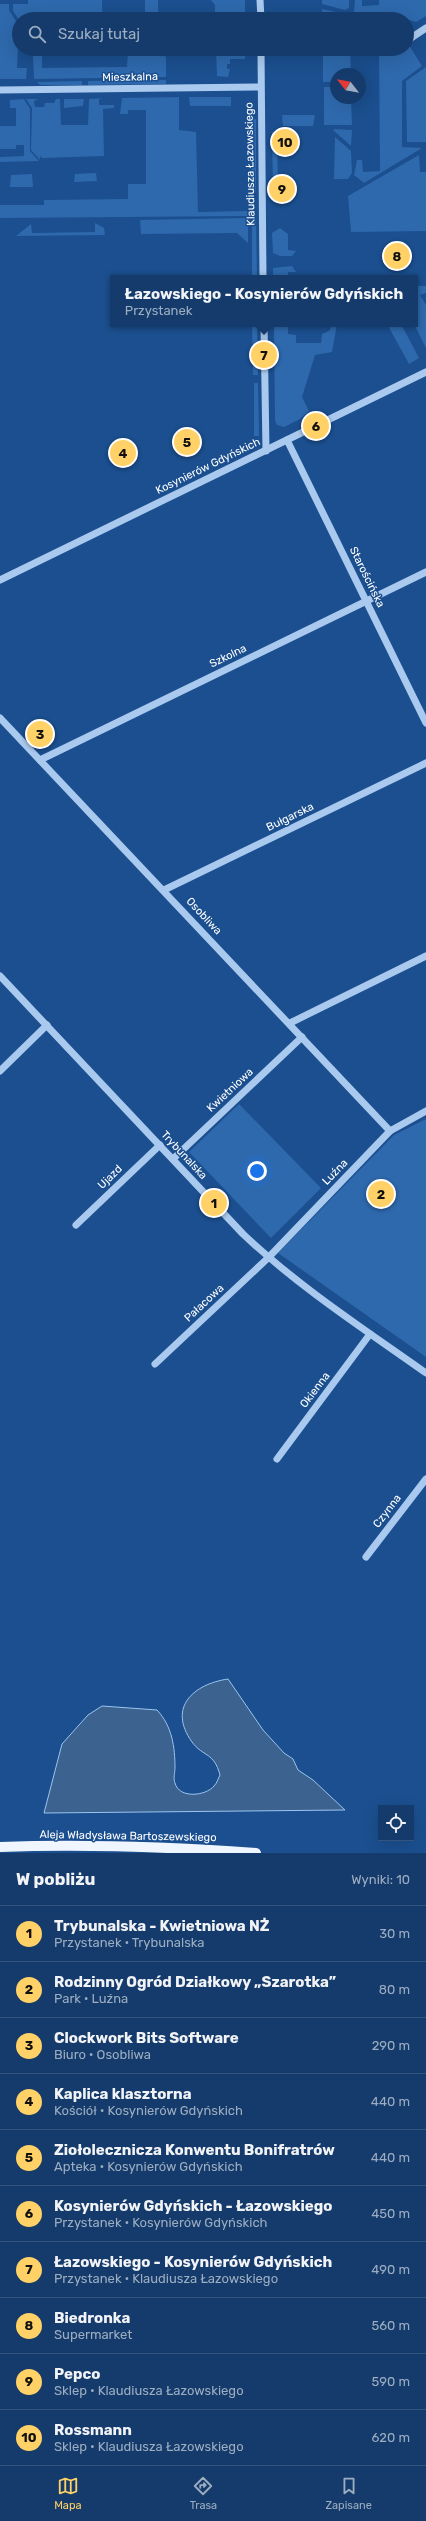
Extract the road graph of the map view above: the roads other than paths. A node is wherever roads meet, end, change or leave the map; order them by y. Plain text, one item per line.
1 (260, 0) edge
2 (261, 12) edge
3 (426, 28) edge
4 (414, 36) edge
5 (260, 56) edge
6 (260, 87) junction
7 (0, 90) edge
8 (263, 275) edge
9 (264, 327) edge
10 (426, 372) edge
11 (287, 440) junction
12 (266, 451) junction
13 (426, 572) edge
14 (0, 580) edge
15 (366, 601) junction
16 (0, 718) edge
17 (426, 723) edge
18 (40, 760) junction
19 (426, 763) edge
20 (164, 890) junction
21 (426, 956) edge
22 (0, 976) edge
23 (290, 1023) junction
24 (46, 1025) junction
25 (302, 1037) junction
26 (0, 1070) edge
27 (426, 1111) edge
28 (390, 1131) junction
29 (160, 1145) junction
30 (173, 1159) junction
31 (76, 1225) dead end
32 (268, 1258) junction
33 (370, 1334) junction
34 (155, 1364) dead end
35 (426, 1373) edge
36 (277, 1459) dead end
37 (426, 1479) edge
38 (366, 1557) dead end
39 (0, 1847) edge
40 (256, 1853) edge

1 - 2 street
3 - 4 street
5 - 6 street, Klaudiusza Łazowskiego
6 - 7 street, Mieszkalna
6 - 8 street, Klaudiusza Łazowskiego
9 - 12 street
10 - 11 street, Kosynierów Gdyńskich
11 - 12 street, Kosynierów Gdyńskich
11 - 15 street, Starościńska
12 - 14 street, Kosynierów Gdyńskich
13 - 15 street, Szkolna
15 - 17 street, Starościńska
15 - 18 street, Szkolna
16 - 18 street, Osobliwa
18 - 20 street, Osobliwa
19 - 20 street, Bułgarska
20 - 23 street, Osobliwa
21 - 23 street
22 - 24 street, Trybunalska
23 - 25 street, Osobliwa
24 - 26 street
24 - 29 street, Trybunalska
25 - 28 street, Osobliwa
25 - 30 street, Kwietniowa
27 - 28 street, Luźna
28 - 32 street, Luźna
29 - 30 street, Trybunalska
29 - 31 street, Ujazd
30 - 32 street, Trybunalska
32 - 33 street, Trybunalska
32 - 34 street, Pałacowa
33 - 35 street, Trybunalska
33 - 36 street, Okienna
37 - 38 street, Czynna
39 - 40 main road, Aleja Władysława Bartoszewskiego

